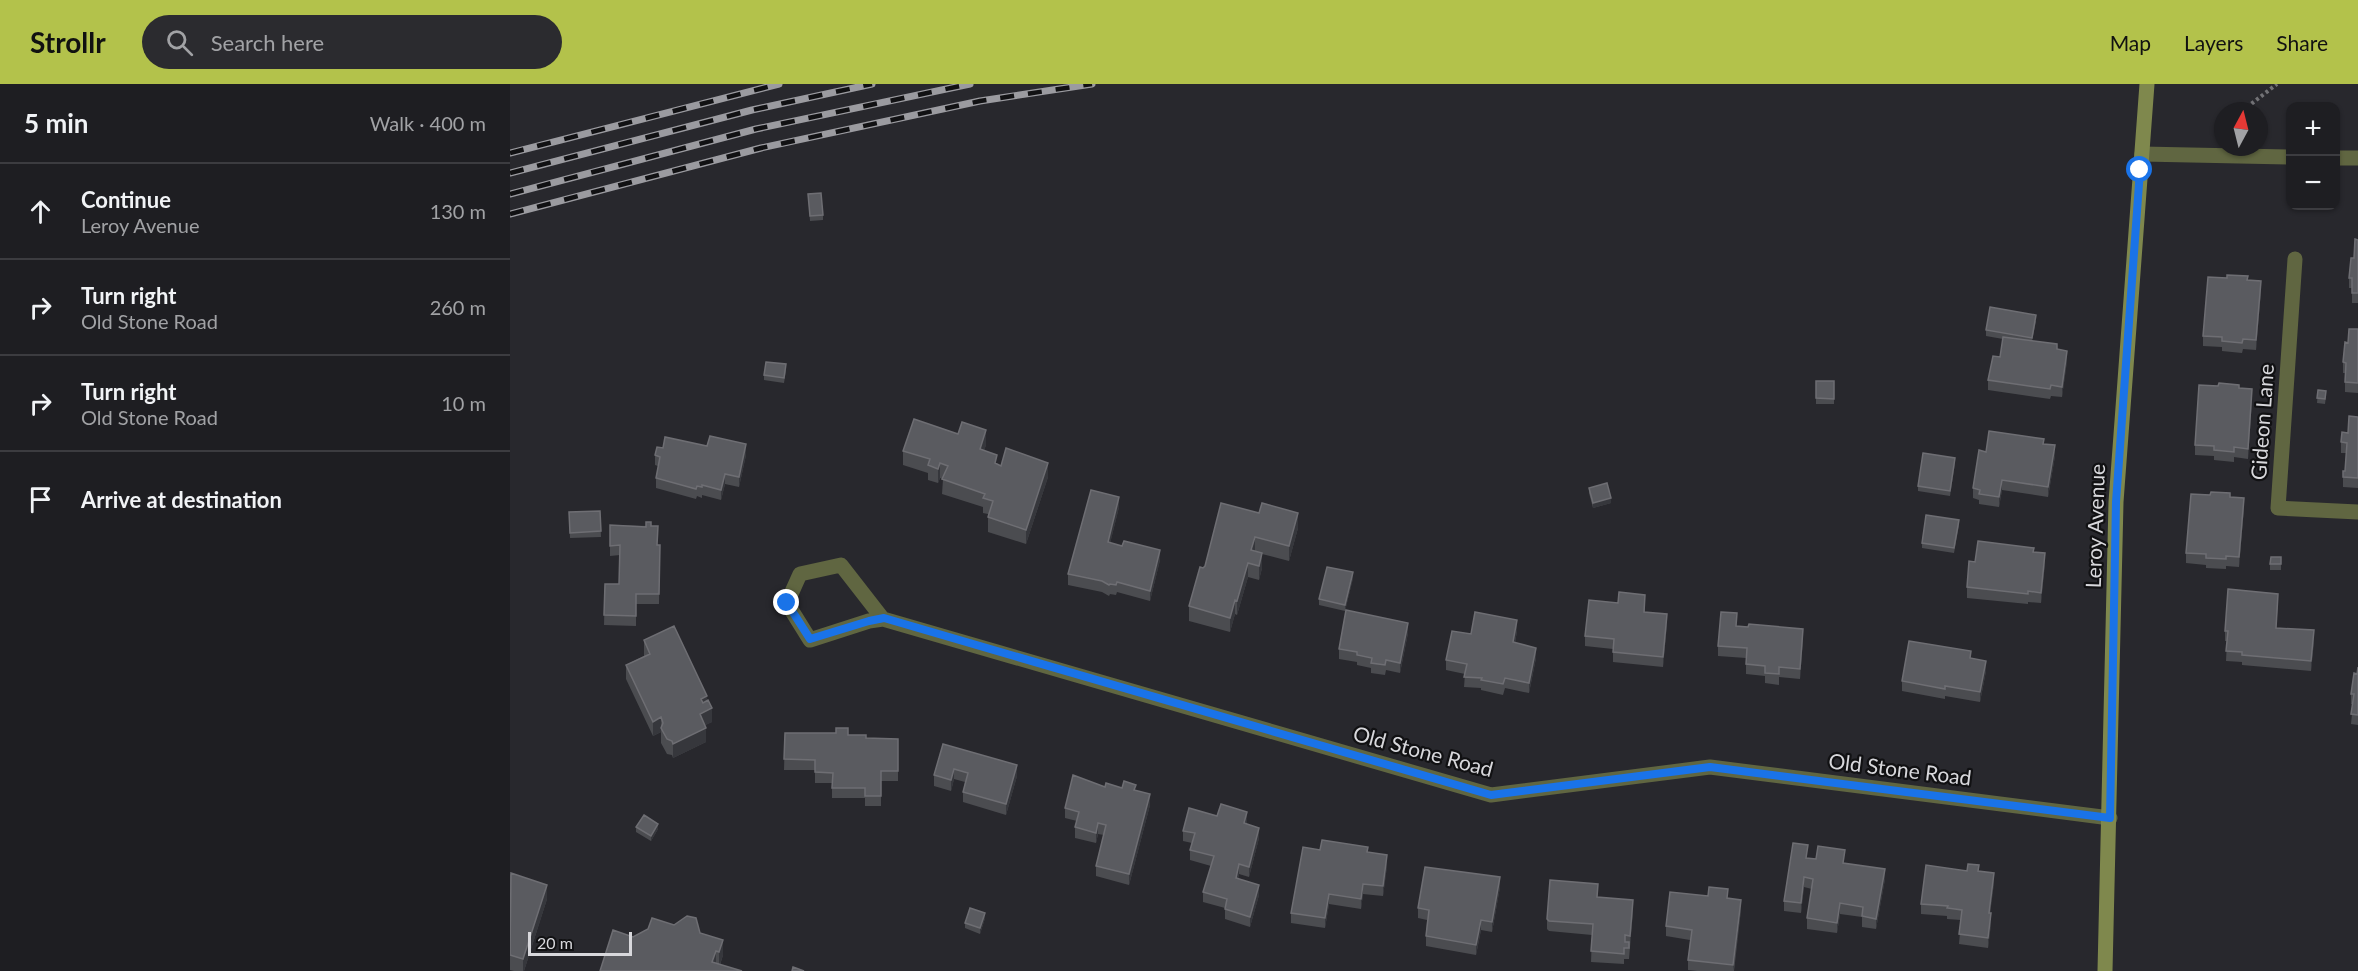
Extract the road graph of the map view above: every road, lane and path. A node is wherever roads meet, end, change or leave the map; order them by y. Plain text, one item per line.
1 (2147, 84) edge
2 (2277, 84) edge
3 (2254, 102) edge
4 (2142, 154) junction
5 (2286, 157) edge
6 (2340, 158) edge
7 (2358, 158) edge
8 (2295, 259) dead end
9 (2358, 512) edge
10 (884, 618) junction
11 (2110, 818) junction
12 (2105, 971) edge

1 - 4 street, Leroy Avenue
2 - 3 path
4 - 5 street
4 - 11 street, Leroy Avenue
6 - 7 street
8 - 9 street, Gideon Lane
10 - 10 street
10 - 11 street, Old Stone Road
11 - 12 street, Leroy Avenue

